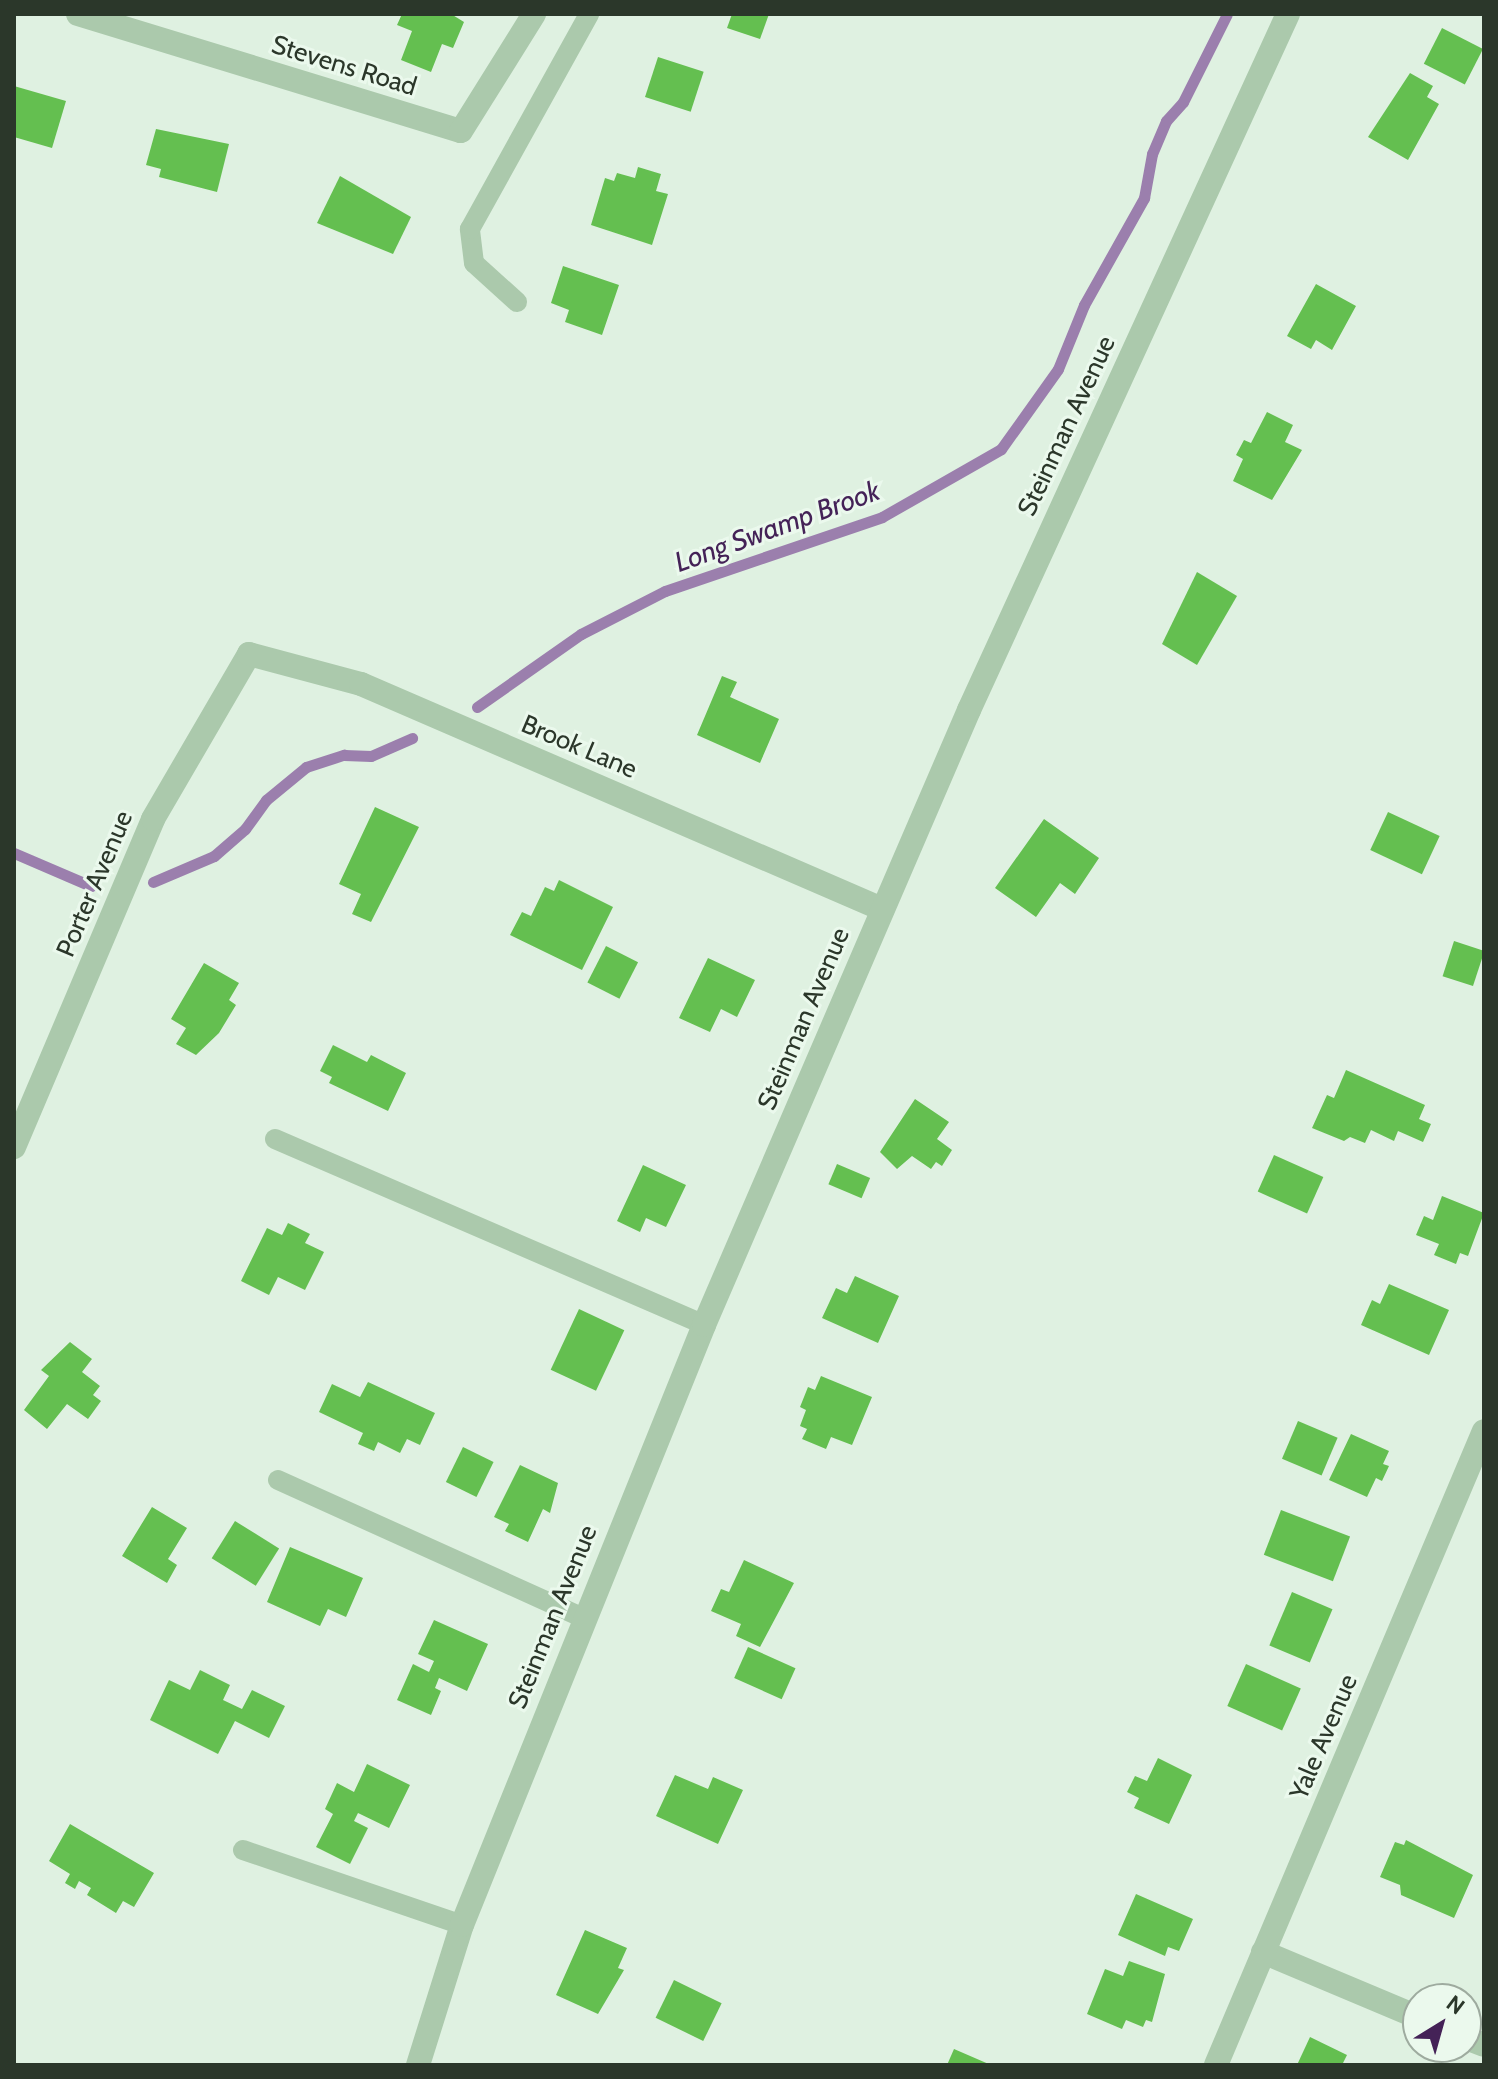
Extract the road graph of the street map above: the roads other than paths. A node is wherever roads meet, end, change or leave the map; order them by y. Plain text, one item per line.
1 (78, 14) edge
2 (534, 14) edge
3 (589, 14) edge
4 (1288, 14) edge
5 (517, 302) dead end
6 (249, 654) joint
7 (882, 909) junction
8 (275, 1139) dead end
9 (14, 1147) edge
10 (704, 1325) junction
11 (1484, 1431) edge
12 (278, 1480) dead end
13 (582, 1617) junction
14 (243, 1850) dead end
15 (462, 1925) junction
16 (1263, 1952) junction
17 (1402, 2010) edge
18 (418, 2065) edge
19 (1216, 2065) edge

1 - 2 street, Stevens Road
3 - 5 lane
4 - 7 street, Steinman Avenue
6 - 7 street, Brook Lane
6 - 9 street, Porter Avenue
7 - 10 street, Steinman Avenue
8 - 10 lane
10 - 13 street, Steinman Avenue
11 - 16 street, Yale Avenue
12 - 13 lane
13 - 15 street, Steinman Avenue
14 - 15 lane
15 - 18 street, Steinman Avenue
16 - 17 street
16 - 19 street, Yale Avenue

